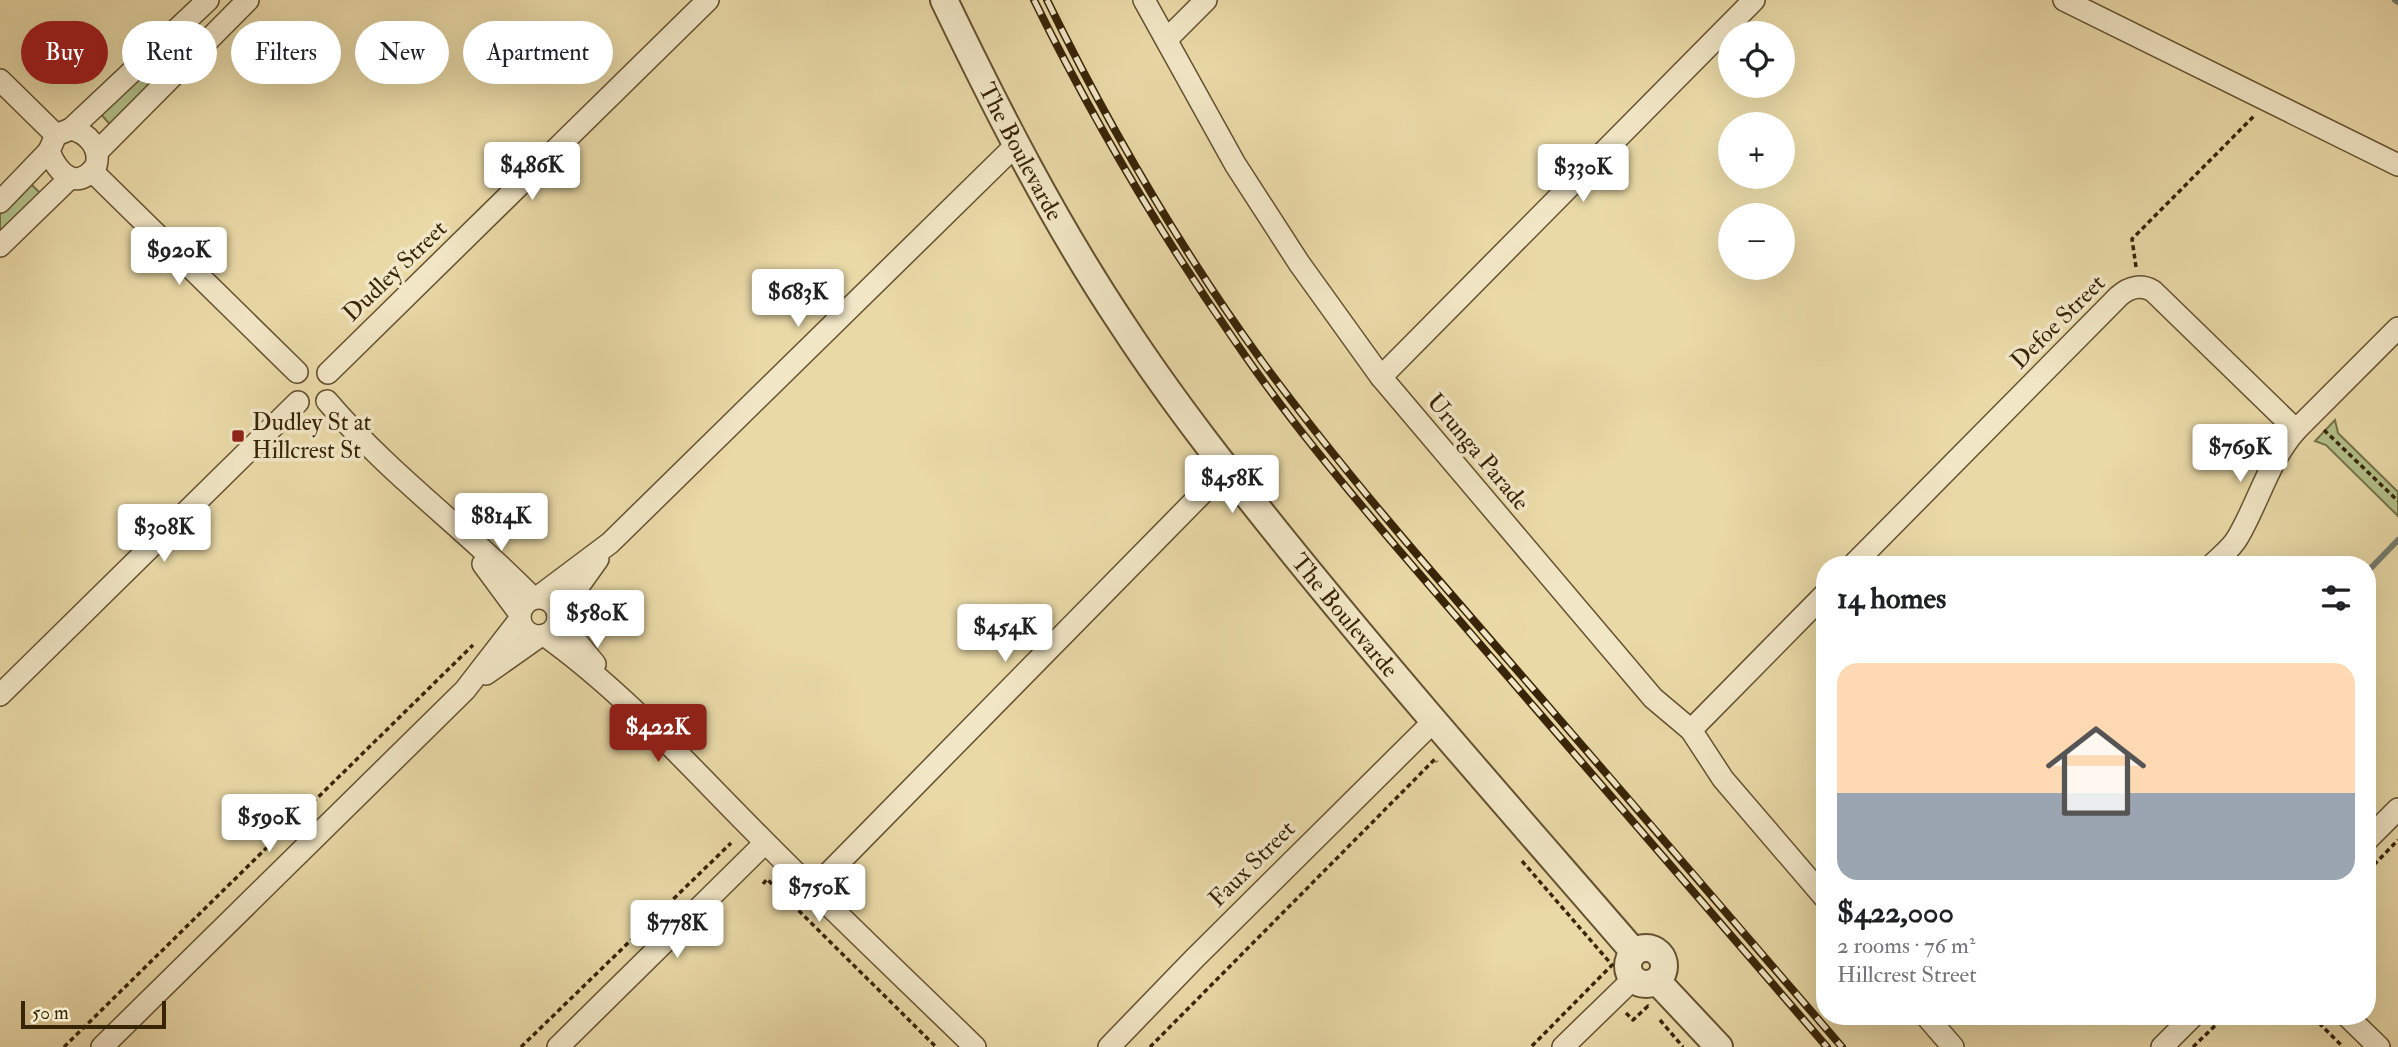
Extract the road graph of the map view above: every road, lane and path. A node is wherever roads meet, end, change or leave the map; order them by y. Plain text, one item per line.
1 (208, 0) edge
2 (248, 0) edge
3 (708, 0) edge
4 (944, 0) edge
5 (1144, 0) edge
6 (1206, 0) edge
7 (1754, 0) edge
8 (2064, 0) edge
9 (188, 21) edge
10 (217, 30) edge
11 (1167, 38) junction
12 (0, 80) edge
13 (122, 82) edge
14 (166, 84) edge
15 (2269, 101) junction
16 (59, 139) junction
17 (1016, 145) junction
18 (95, 162) junction
19 (2398, 165) edge
20 (70, 178) junction
21 (0, 202) edge
22 (0, 246) edge
23 (2139, 286) junction
24 (2398, 328) edge
25 (297, 372) junction
26 (328, 373) junction
27 (1381, 377) junction
28 (327, 401) junction
29 (298, 402) junction
30 (2296, 430) junction
31 (2323, 430) dead end
32 (1226, 469) junction
33 (2398, 501) edge
34 (610, 543) junction
35 (1862, 556) edge
36 (2220, 556) edge
37 (1816, 603) edge
38 (528, 607) junction
39 (550, 626) junction
40 (479, 639) dead end
41 (465, 690) junction
42 (0, 695) edge
43 (1434, 721) junction
44 (1691, 730) junction
45 (1443, 770) dead end
46 (2398, 809) edge
47 (2376, 831) edge
48 (2398, 840) edge
49 (731, 843) dead end
50 (765, 843) junction
51 (1514, 852) dead end
52 (2376, 863) edge
53 (763, 884) dead end
54 (1816, 888) edge
55 (813, 889) junction
56 (1645, 980) junction
57 (1596, 981) junction
58 (1613, 999) junction
59 (1934, 1025) edge
60 (2184, 1025) edge
61 (2216, 1025) edge
62 (2321, 1025) edge
63 (2356, 1025) edge
64 (64, 1047) edge
65 (102, 1047) edge
66 (522, 1047) edge
67 (558, 1047) edge
68 (936, 1047) edge
69 (975, 1047) edge
70 (1109, 1047) edge
71 (1150, 1047) edge
72 (1531, 1047) edge
73 (1563, 1047) edge
74 (1683, 1047) edge
75 (1720, 1047) edge
76 (1953, 1047) edge
77 (2162, 1047) edge
78 (2193, 1047) edge
79 (2343, 1047) edge
80 (2379, 1047) edge

1 - 9 street
2 - 10 street
3 - 26 street, Dudley Street
4 - 17 street, The Boulevarde
5 - 11 street, Urunga Parade
6 - 11 street
7 - 27 street
8 - 15 street
11 - 27 street, Urunga Parade
12 - 16 street
13 - 16 street
14 - 18 street
15 - 19 street
15 - 23 path
16 - 18 street
16 - 20 street
16 - 21 street
17 - 32 street, The Boulevarde
17 - 34 street
18 - 20 street
18 - 25 street
20 - 22 street
23 - 30 street, Defoe Street
23 - 35 street, Defoe Street
24 - 30 street
25 - 26 street
25 - 29 street
26 - 28 street
27 - 44 street, Urunga Parade
28 - 29 street
28 - 38 street
29 - 42 street
30 - 36 street
31 - 33 path
32 - 43 street, The Boulevarde
32 - 55 street
34 - 38 street
34 - 39 street
37 - 44 street
38 - 39 street
38 - 39 street
38 - 41 street
39 - 41 street
39 - 50 street
40 - 64 path
41 - 65 street
43 - 56 street, The Boulevarde
43 - 70 street, Faux Street
44 - 54 street, Urunga Parade
45 - 71 path
46 - 47 street
48 - 52 path
49 - 66 path
50 - 55 street
50 - 67 street
51 - 57 path
53 - 68 path
55 - 69 street
56 - 58 street
56 - 75 street
57 - 58 path
57 - 72 path
58 - 73 street
58 - 74 path
59 - 76 street
60 - 77 street
61 - 78 path
62 - 79 path
63 - 80 street

